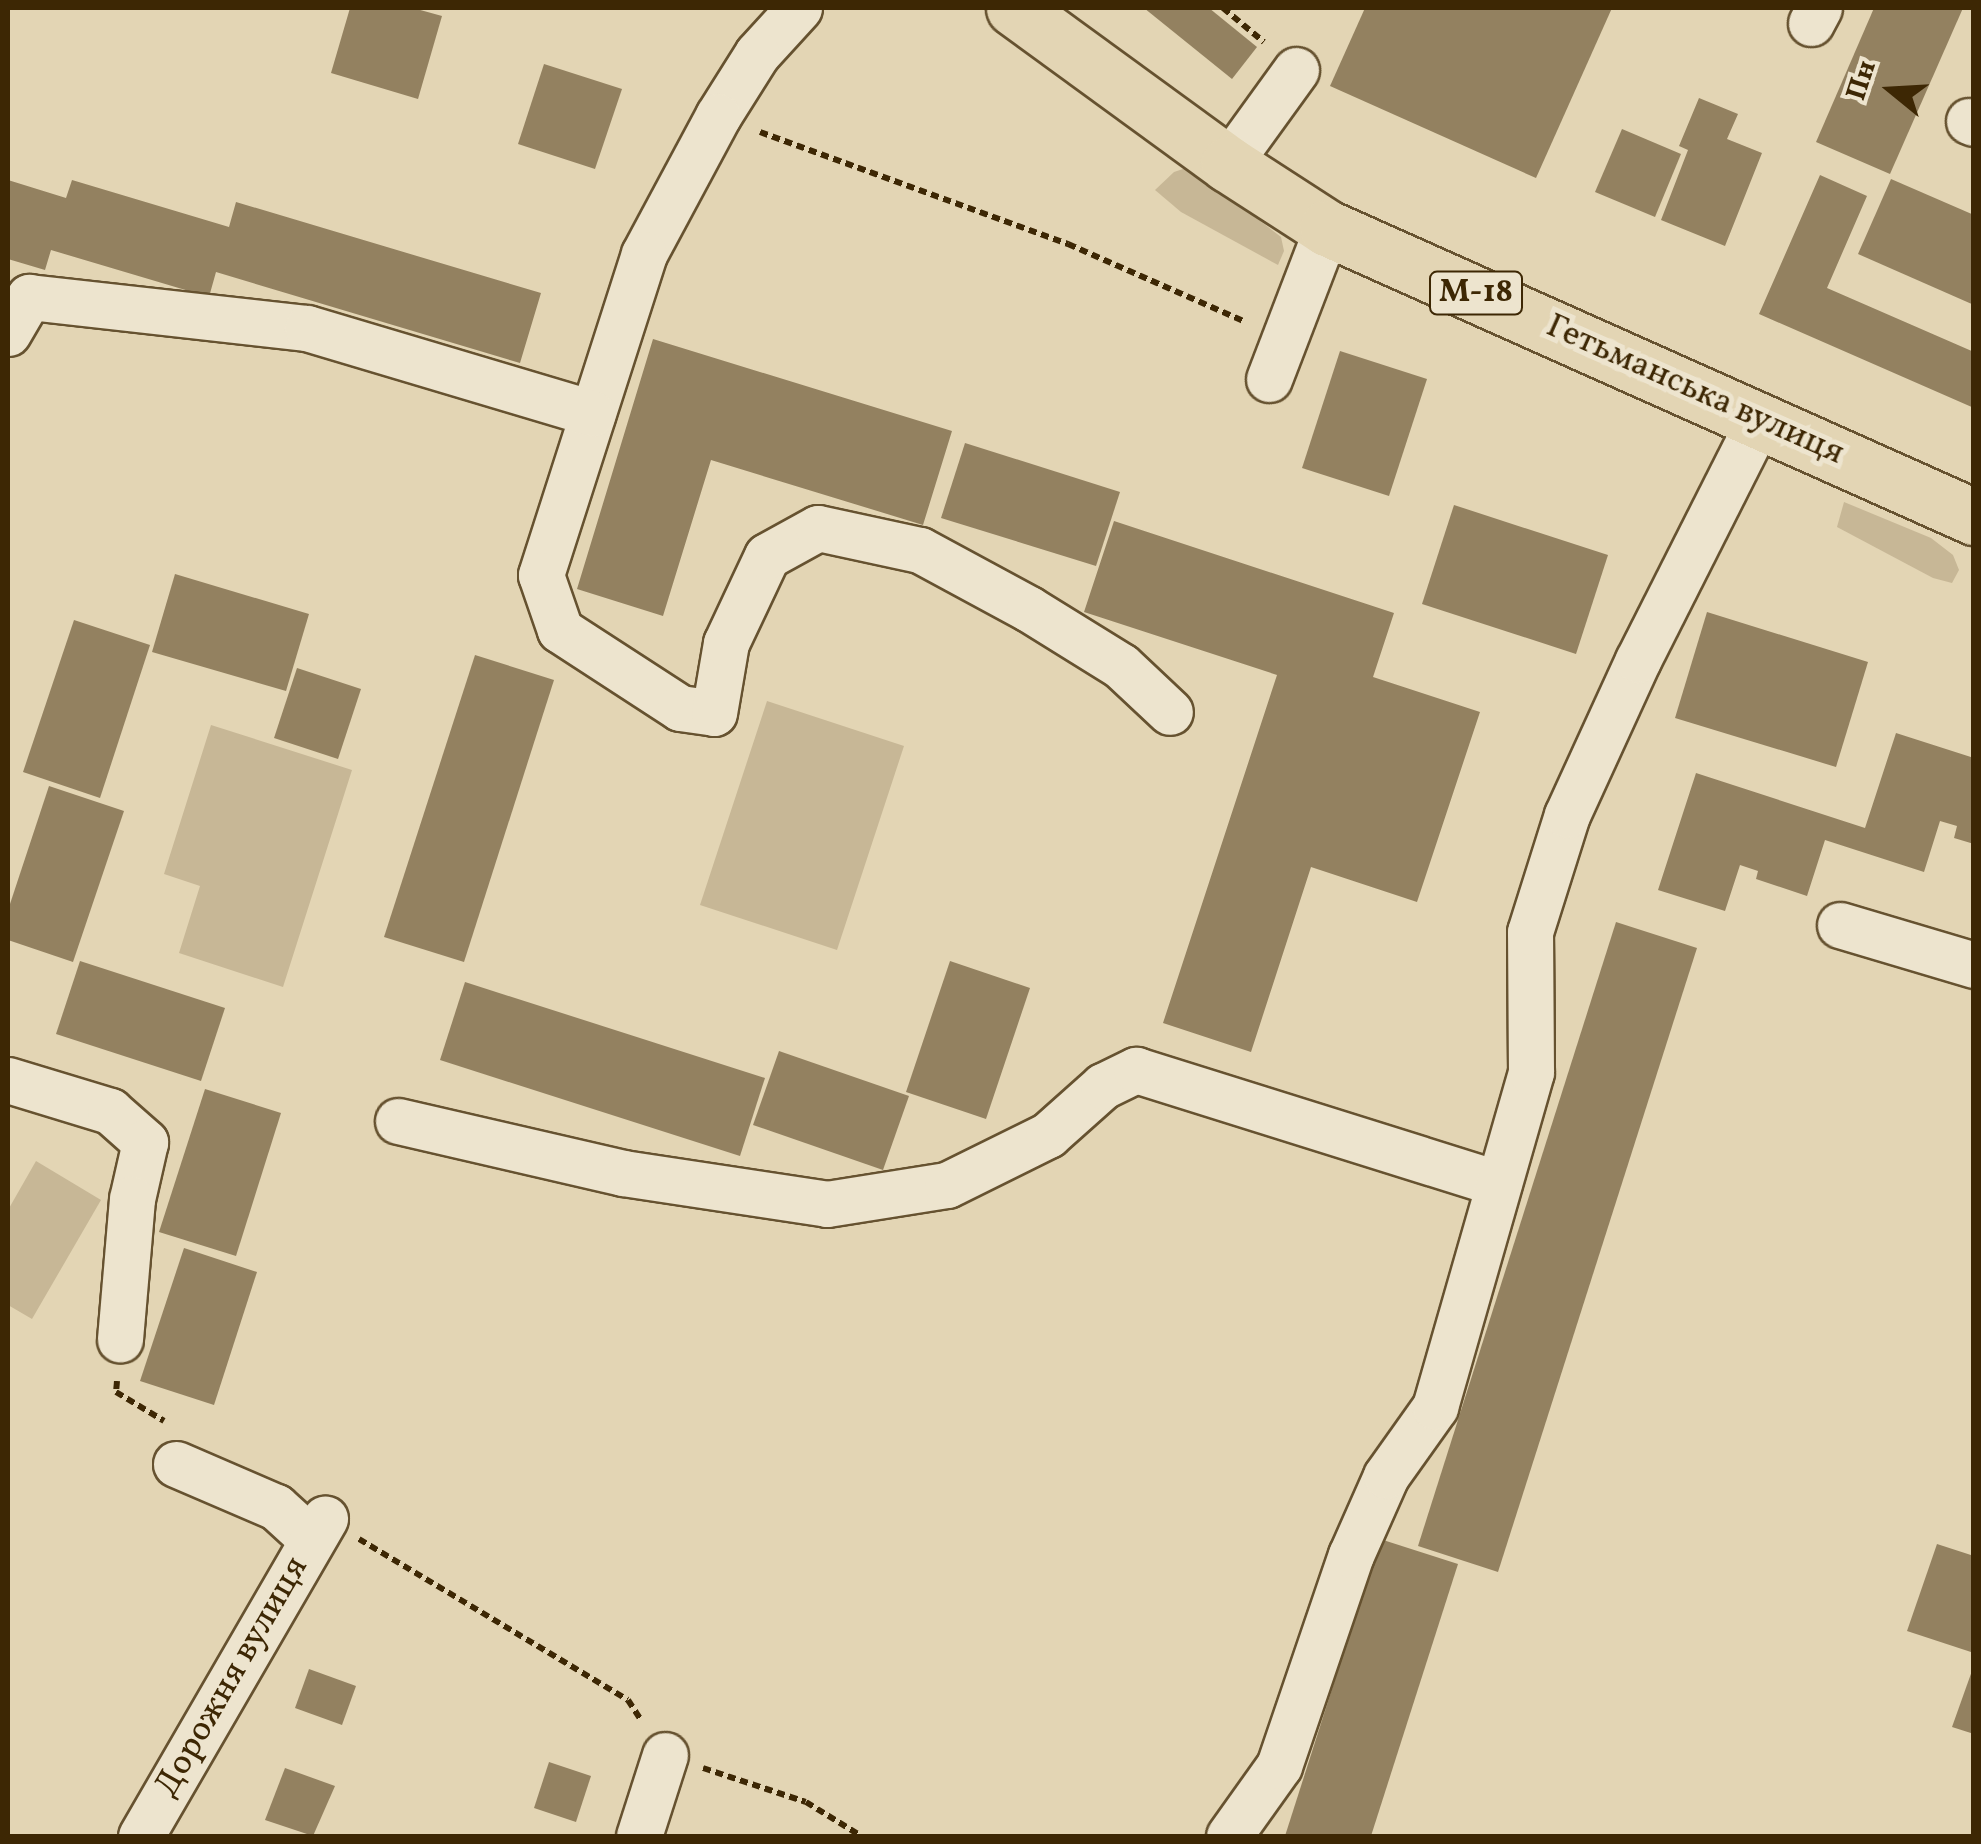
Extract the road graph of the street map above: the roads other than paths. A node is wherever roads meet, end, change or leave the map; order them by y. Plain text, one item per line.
1 (799, 8) edge
2 (1014, 8) edge
3 (1296, 70) road end
4 (1228, 164) junction
5 (1327, 228) junction
6 (8, 334) edge
7 (1276, 359) road end
8 (593, 413) junction
9 (1759, 420) junction
10 (1974, 518) edge
11 (1170, 712) dead end
12 (1840, 925) dead end
13 (1974, 966) edge
14 (8, 1080) edge
15 (398, 1121) dead end
16 (1500, 1184) junction
17 (120, 1339) road end
18 (178, 1448) road end
19 (666, 1756) road end
20 (141, 1836) edge
21 (640, 1836) edge
22 (1229, 1836) edge

1 - 8 street
2 - 4 highway, Гетьманська вулиця / М-18
3 - 4 street
4 - 5 highway, Гетьманська вулиця / М-18
5 - 7 street
5 - 9 highway, Гетьманська вулиця / М-18
6 - 8 street
8 - 11 street
9 - 10 highway, Гетьманська вулиця / М-18
9 - 16 street
12 - 13 street
14 - 17 street
15 - 16 street
16 - 22 street
18 - 20 street, Дорожня вулиця
19 - 21 street

